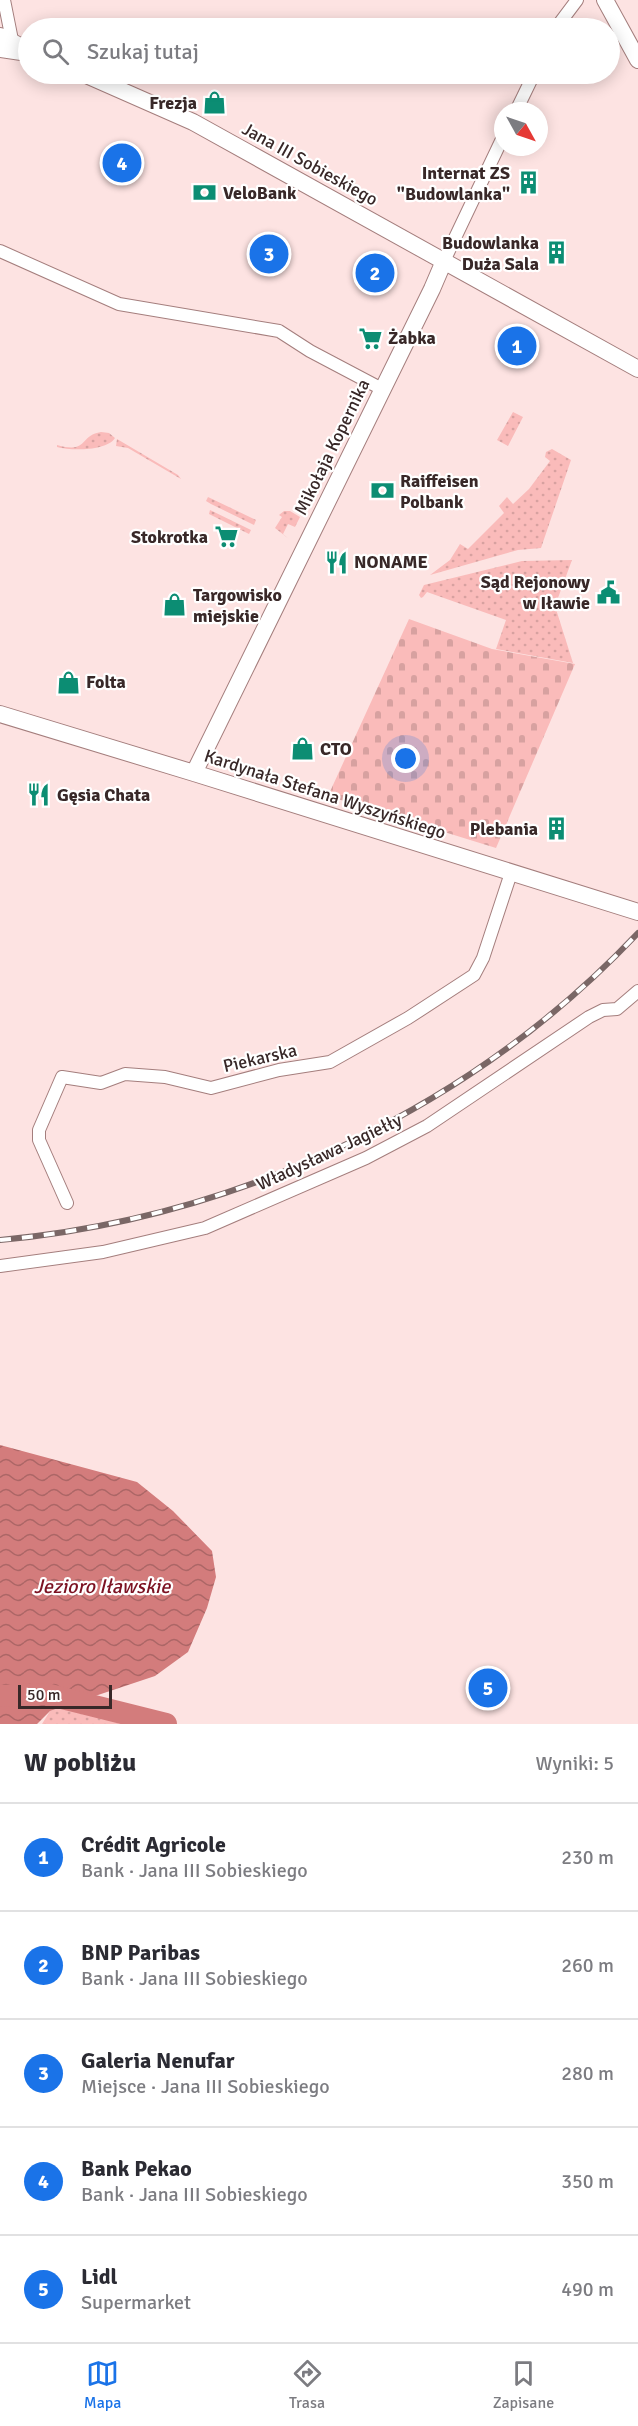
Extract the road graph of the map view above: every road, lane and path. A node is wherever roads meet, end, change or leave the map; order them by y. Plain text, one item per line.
1 (4, 0) edge
2 (577, 0) edge
3 (605, 0) edge
4 (564, 18) edge
5 (615, 18) edge
6 (620, 27) edge
7 (4, 41) edge
8 (18, 47) edge
9 (638, 60) edge
10 (107, 84) edge
11 (529, 84) edge
12 (520, 102) edge
13 (494, 156) edge
14 (0, 251) edge
15 (444, 261) junction
16 (638, 369) edge
17 (382, 389) junction
18 (0, 714) edge
19 (194, 773) junction
20 (511, 873) junction
21 (638, 912) edge
22 (638, 991) edge
23 (67, 1203) dead end
24 (0, 1266) edge

1 - 7 street
2 - 4 street
3 - 5 street
6 - 9 street
7 - 8 street
10 - 15 street, Jana III Sobieskiego
11 - 12 street
13 - 15 street, Mikołaja Kopernika
14 - 17 street
15 - 16 street, Jana III Sobieskiego
15 - 17 street, Mikołaja Kopernika
17 - 19 street, Mikołaja Kopernika
18 - 19 street, Kardynała Stefana Wyszyńskiego
19 - 20 street, Kardynała Stefana Wyszyńskiego
20 - 21 street, Kardynała Stefana Wyszyńskiego
20 - 23 street, Piekarska
22 - 24 street, Władysława Jagiełły

